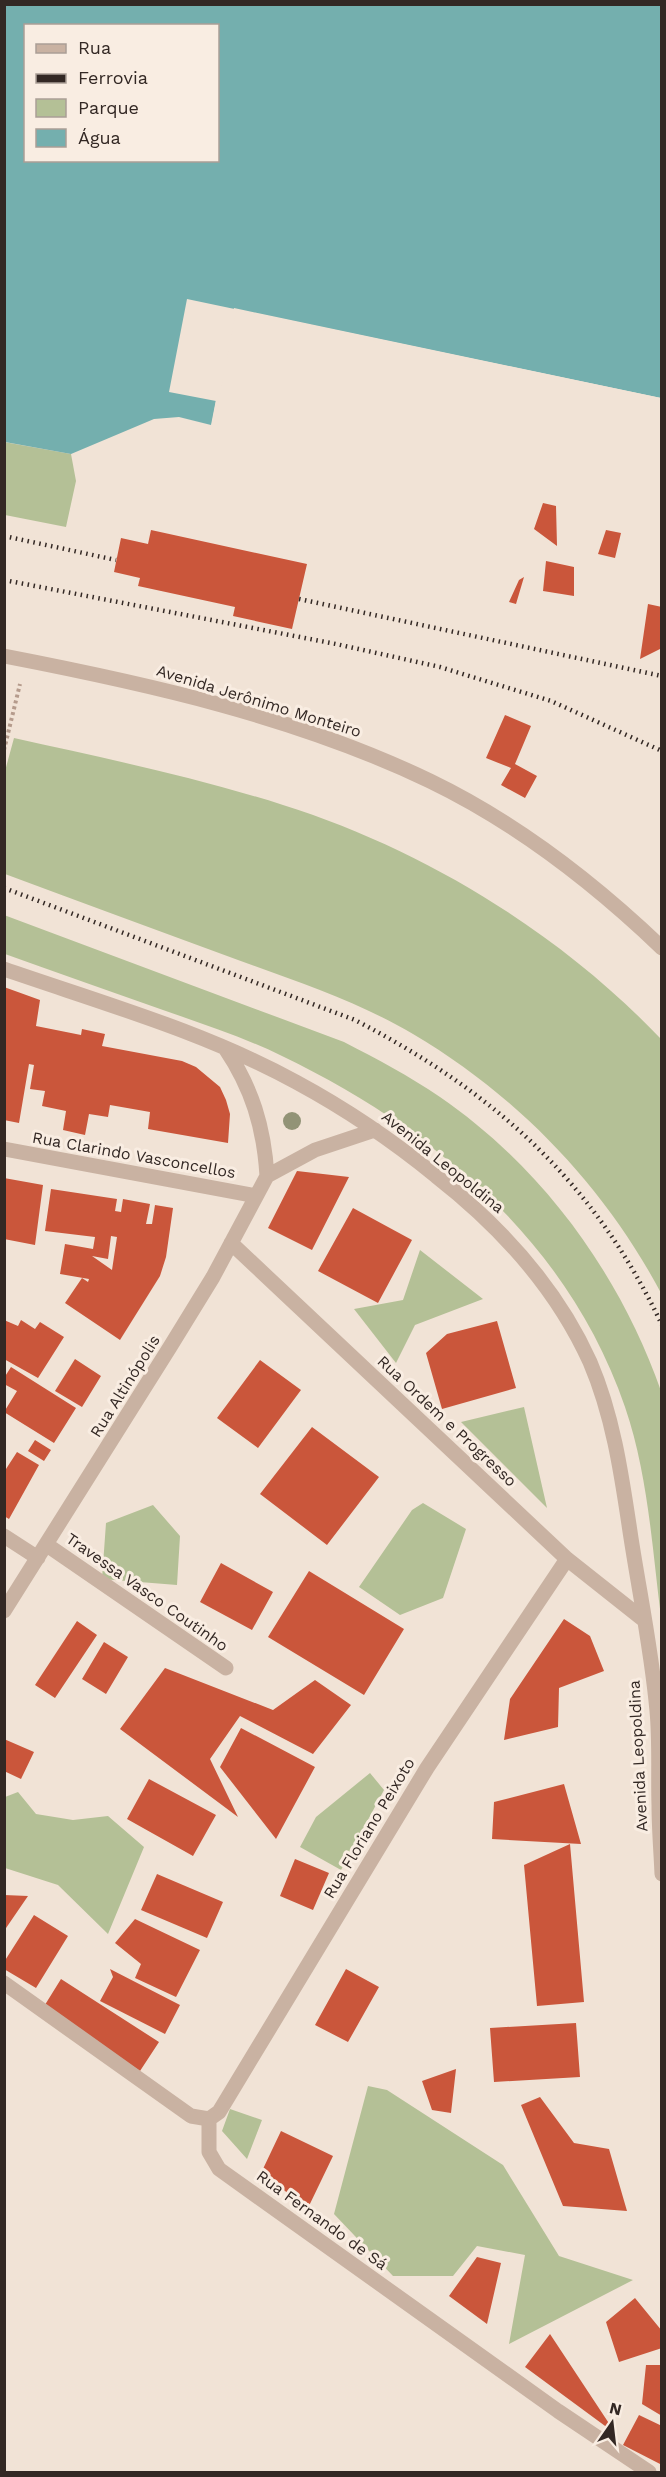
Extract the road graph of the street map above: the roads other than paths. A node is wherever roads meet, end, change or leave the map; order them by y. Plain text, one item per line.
1 (4, 656) edge
2 (662, 948) edge
3 (4, 969) edge
4 (225, 1048) junction
5 (375, 1130) junction
6 (4, 1149) edge
7 (267, 1176) junction
8 (256, 1196) junction
9 (231, 1243) junction
10 (4, 1536) edge
11 (43, 1551) junction
12 (567, 1559) junction
13 (4, 1611) edge
14 (644, 1620) junction
15 (226, 1668) dead end
16 (662, 1874) edge
17 (4, 1983) edge
18 (209, 2119) junction
19 (649, 2472) edge

1 - 2 street, Avenida Jerônimo Monteiro
3 - 4 street, Avenida Leopoldina
4 - 5 street, Avenida Leopoldina
4 - 7 street
5 - 7 street
5 - 14 street, Avenida Leopoldina
6 - 8 street, Rua Clarindo Vasconcellos
7 - 8 street, Rua Altinópolis
8 - 9 street, Rua Altinópolis
9 - 11 street, Rua Altinópolis
9 - 12 street, Rua Ordem e Progresso
10 - 11 street, Travessa Vasco Coutinho
11 - 13 street, Rua Altinópolis
11 - 15 street, Travessa Vasco Coutinho
12 - 14 street, Rua Ordem e Progresso
12 - 18 street, Rua Floriano Peixoto
14 - 16 street, Avenida Leopoldina
17 - 18 street
18 - 19 street, Rua Fernando de Sá

